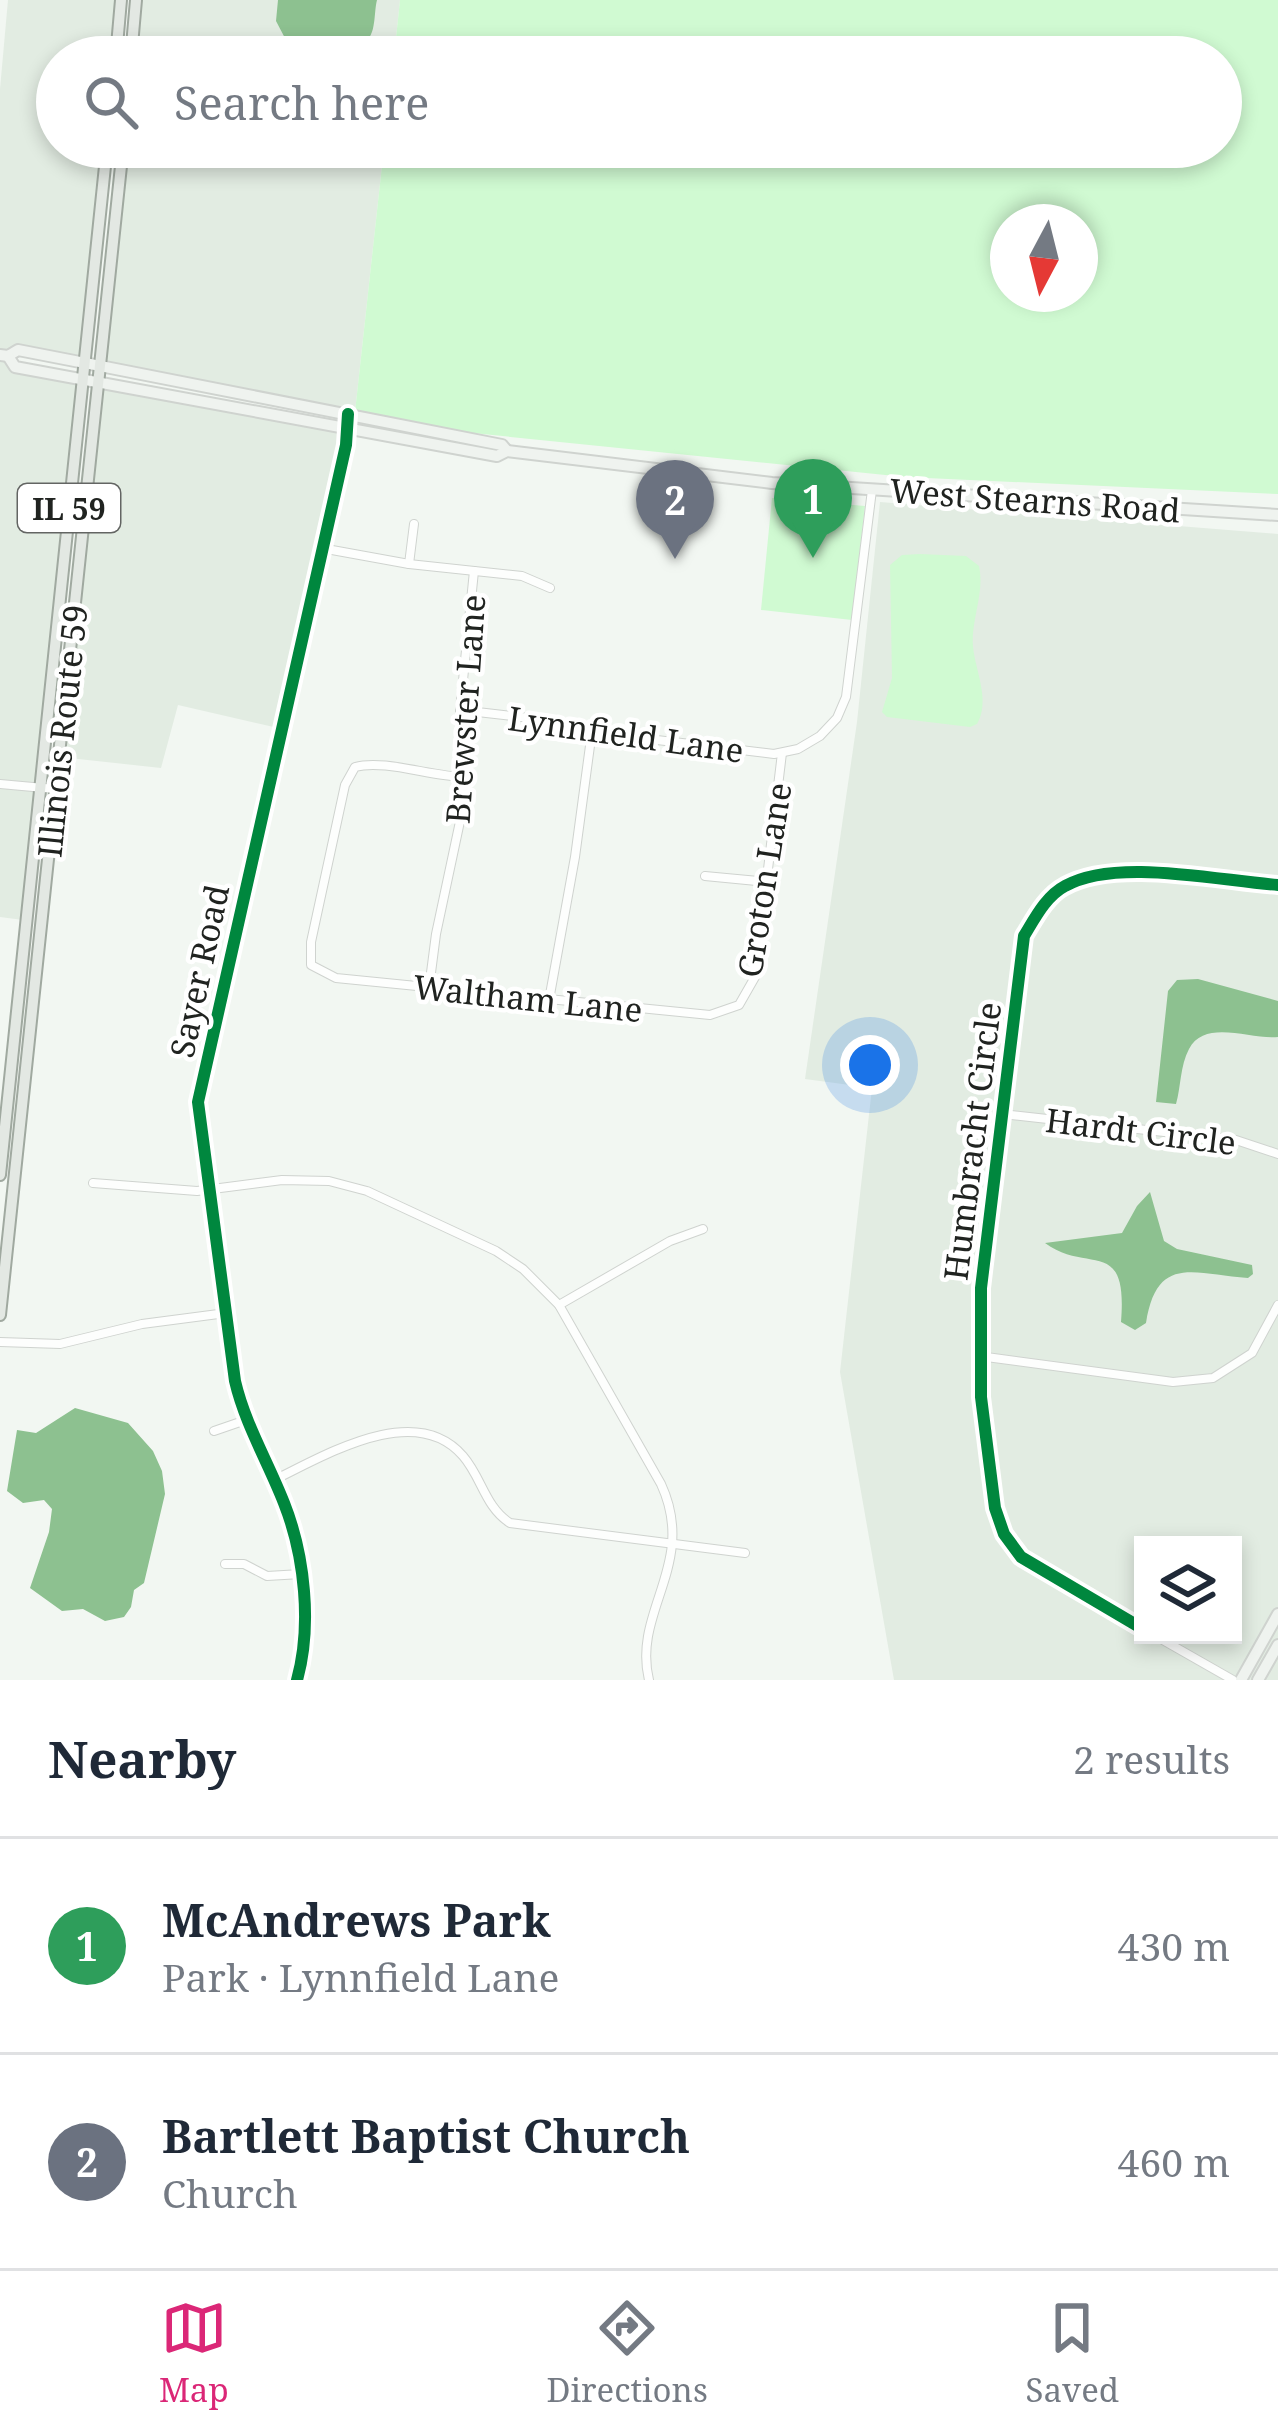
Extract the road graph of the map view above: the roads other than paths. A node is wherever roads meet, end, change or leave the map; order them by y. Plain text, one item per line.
1 (121, 0) edge
2 (136, 0) edge
3 (118, 36) edge
4 (133, 36) edge
5 (105, 168) edge
6 (121, 168) edge
7 (4, 356) edge
8 (85, 363) junction
9 (103, 366) junction
10 (82, 381) junction
11 (100, 384) junction
12 (348, 413) junction
13 (347, 430) junction
14 (507, 451) junction
15 (872, 490) junction
16 (1278, 515) edge
17 (414, 524) dead end
18 (322, 548) junction
19 (409, 564) junction
20 (474, 571) junction
21 (550, 588) dead end
22 (460, 710) junction
23 (592, 731) junction
24 (782, 753) junction
25 (466, 777) junction
26 (0, 784) edge
27 (41, 788) junction
28 (55, 790) junction
29 (705, 875) dead end
30 (768, 882) junction
31 (1278, 885) edge
32 (429, 988) junction
33 (549, 1000) junction
34 (739, 1005) joint
35 (1002, 1114) junction
36 (1, 1150) edge
37 (1278, 1154) edge
38 (1, 1164) edge
39 (0, 1175) edge
40 (92, 1183) dead end
41 (210, 1190) junction
42 (703, 1229) dead end
43 (559, 1305) junction
44 (1278, 1306) edge
45 (226, 1312) junction
46 (0, 1315) edge
47 (0, 1342) edge
48 (979, 1356) junction
49 (246, 1420) junction
50 (214, 1431) dead end
51 (274, 1480) junction
52 (675, 1545) junction
53 (745, 1553) dead end
54 (225, 1564) dead end
55 (301, 1574) junction
56 (1278, 1614) edge
57 (1134, 1623) edge
58 (1171, 1644) edge
59 (1278, 1645) edge
60 (297, 1680) edge
61 (649, 1680) edge
62 (1238, 1680) edge
63 (1258, 1680) edge

1 - 3 main road
2 - 4 main road
5 - 8 main road, Illinois Route 59 / IL 59
6 - 9 main road, Illinois Route 59 / IL 59
7 - 8 main road, West Stearns Road
7 - 10 main road, West Stearns Road
8 - 9 main road, West Stearns Road
8 - 10 main road, Illinois Route 59 / IL 59
9 - 11 main road, Illinois Route 59 / IL 59
9 - 12 main road, West Stearns Road
10 - 11 main road, West Stearns Road
10 - 27 main road, Illinois Route 59 / IL 59
11 - 13 main road, West Stearns Road
11 - 28 main road, Illinois Route 59 / IL 59
12 - 13 street, Sayer Road
12 - 14 main road, West Stearns Road
13 - 14 main road, West Stearns Road
13 - 18 street, Sayer Road
14 - 15 main road, West Stearns Road
15 - 16 main road, West Stearns Road
15 - 24 street, Lynnfield Lane
17 - 19 street
18 - 19 street
18 - 41 street, Sayer Road
19 - 20 street
20 - 21 street
20 - 22 street, Brewster Lane
22 - 23 street, Lynnfield Lane
22 - 25 street, Brewster Lane
23 - 24 street, Lynnfield Lane
23 - 33 street
24 - 30 street, Groton Lane
25 - 32 street, Brewster Lane
25 - 32 street, Waltham Lane
26 - 27 street
27 - 28 street
27 - 36 main road, Illinois Route 59 / IL 59
28 - 46 main road, Illinois Route 59 / IL 59
29 - 30 street
30 - 34 street, Groton Lane
31 - 35 street, Humbracht Circle
32 - 33 street, Waltham Lane
33 - 34 street, Waltham Lane
35 - 37 street, Hardt Circle
35 - 48 street, Humbracht Circle
36 - 38 main road, Illinois Route 59 / IL 59
38 - 39 main road, Illinois Route 59 / IL 59
40 - 41 street
41 - 43 street
41 - 45 street, Sayer Road
42 - 43 street
43 - 52 street
44 - 48 street
45 - 47 street
45 - 49 street, Sayer Road
48 - 57 street, Humbracht Circle
49 - 50 street
49 - 51 street, Sayer Road
51 - 52 street
51 - 55 street, Sayer Road
52 - 53 street
52 - 61 street
54 - 55 street
55 - 60 street, Sayer Road
56 - 62 main road
58 - 62 street
59 - 63 main road

